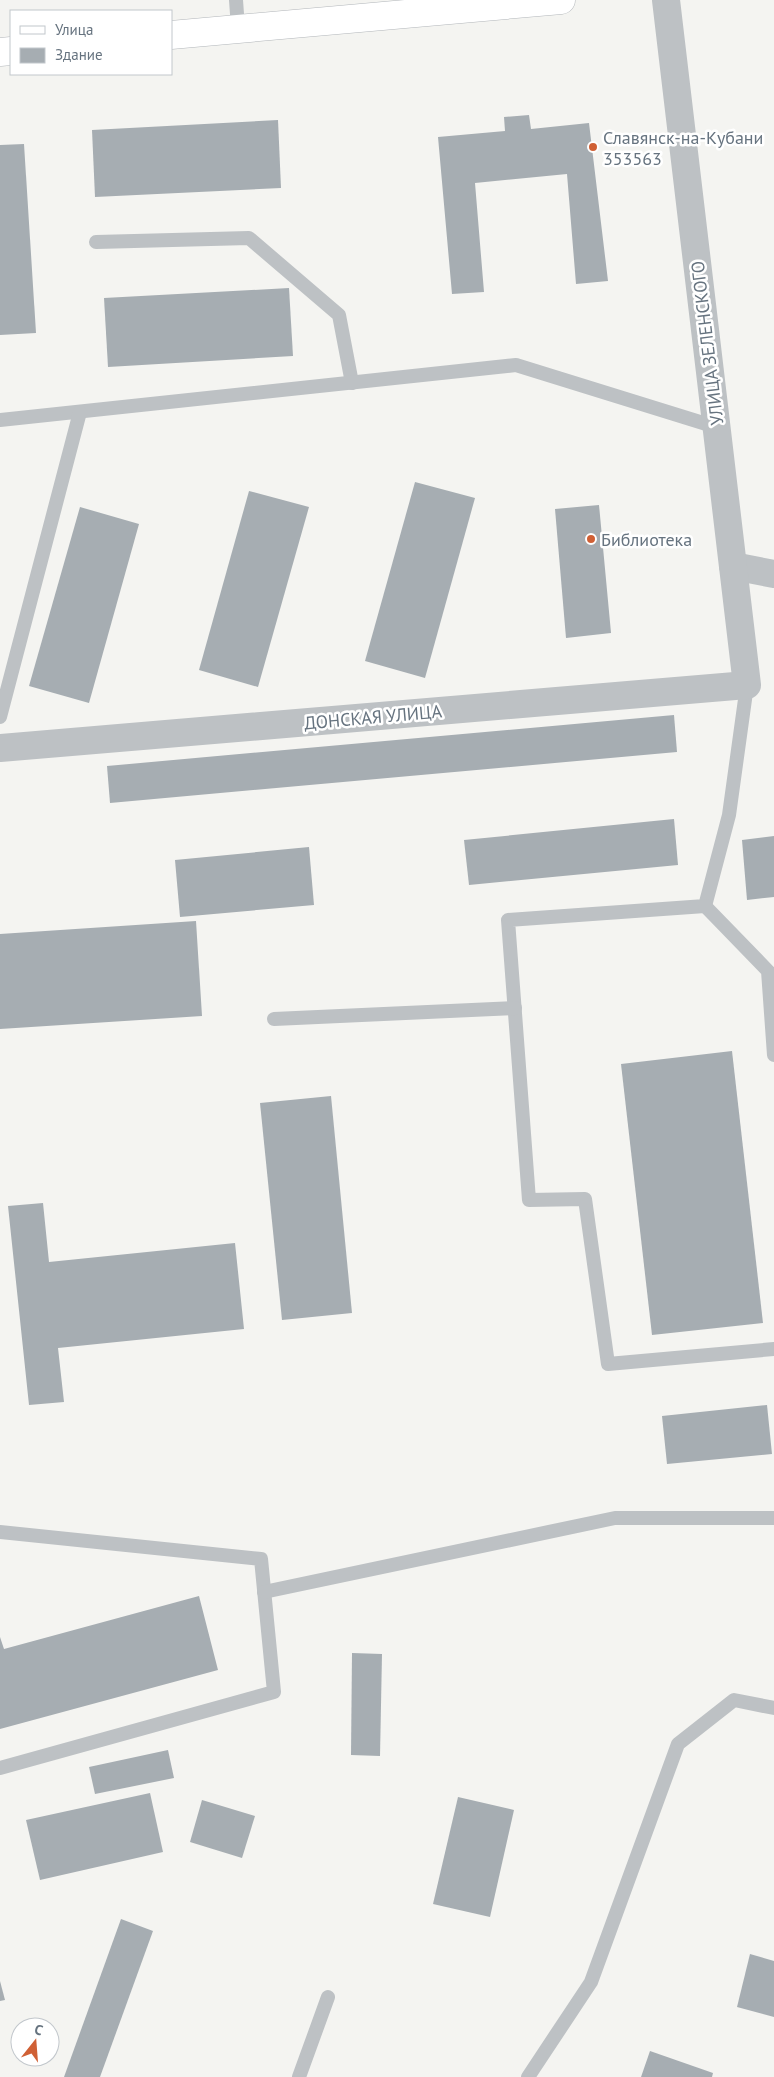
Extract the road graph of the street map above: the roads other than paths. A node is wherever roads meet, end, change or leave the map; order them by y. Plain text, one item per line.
1 (236, 0) edge
2 (561, 0) edge
3 (666, 0) edge
4 (238, 28) junction
5 (172, 35) edge
6 (96, 242) dead end
7 (352, 383) junction
8 (80, 412) junction
9 (0, 420) edge
10 (716, 427) junction
11 (733, 566) junction
12 (774, 574) edge
13 (746, 686) junction
14 (0, 717) edge
15 (0, 748) edge
16 (705, 906) junction
17 (514, 1008) junction
18 (274, 1019) dead end
19 (774, 1055) edge
20 (774, 1349) edge
21 (774, 1518) edge
22 (0, 1532) edge
23 (264, 1592) junction
24 (774, 1708) edge
25 (0, 1768) edge
26 (328, 1997) dead end
27 (299, 2077) edge
28 (528, 2077) edge

1 - 4 lane
2 - 4 street
3 - 10 street, УЛИЦА ЗЕЛЕНСКОГО
4 - 5 street
6 - 7 lane
7 - 8 lane
7 - 10 lane
8 - 9 lane
8 - 14 lane
10 - 11 street, УЛИЦА ЗЕЛЕНСКОГО
11 - 12 street
11 - 13 street, УЛИЦА ЗЕЛЕНСКОГО
13 - 15 street, ДОНСКАЯ УЛИЦА
13 - 16 lane
16 - 17 lane
16 - 19 lane
17 - 18 lane
17 - 20 lane
21 - 23 lane
22 - 23 lane
23 - 25 lane
24 - 28 lane
26 - 27 lane

